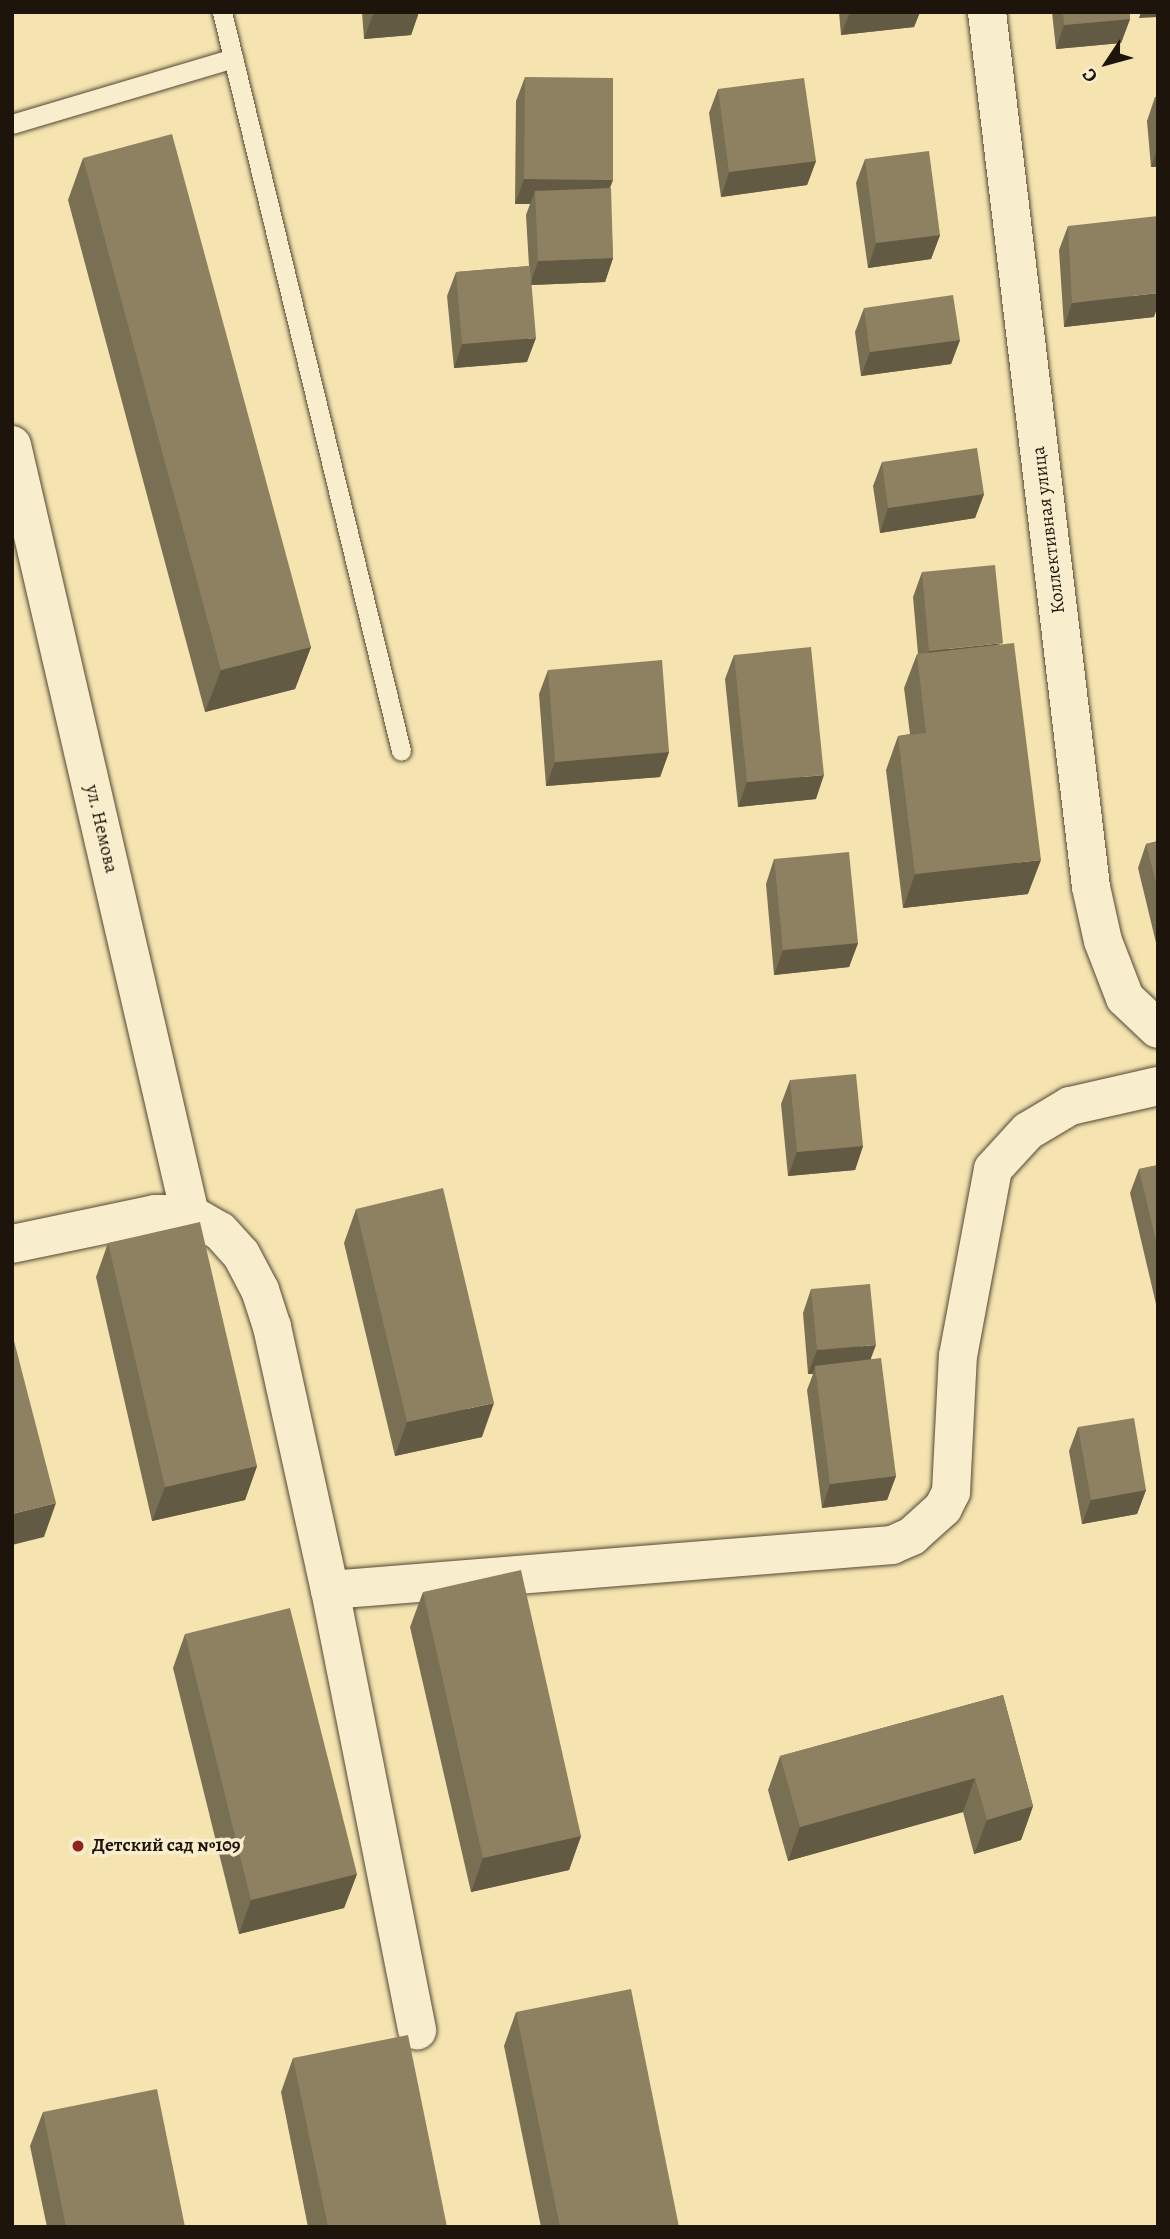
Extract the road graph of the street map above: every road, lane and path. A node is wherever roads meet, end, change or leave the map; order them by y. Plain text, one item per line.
1 (222, 12) edge
2 (987, 12) edge
3 (233, 58) junction
4 (12, 124) edge
5 (12, 445) edge
6 (401, 751) dead end
7 (1158, 1029) edge
8 (1158, 1086) edge
9 (190, 1214) junction
10 (12, 1244) edge
11 (330, 1590) junction
12 (417, 2031) dead end

1 - 3 lane
2 - 7 street, Коллективная улица
3 - 4 lane
3 - 6 lane
5 - 9 street, ул. Немова
8 - 11 street
9 - 10 street
9 - 11 street
11 - 12 street

